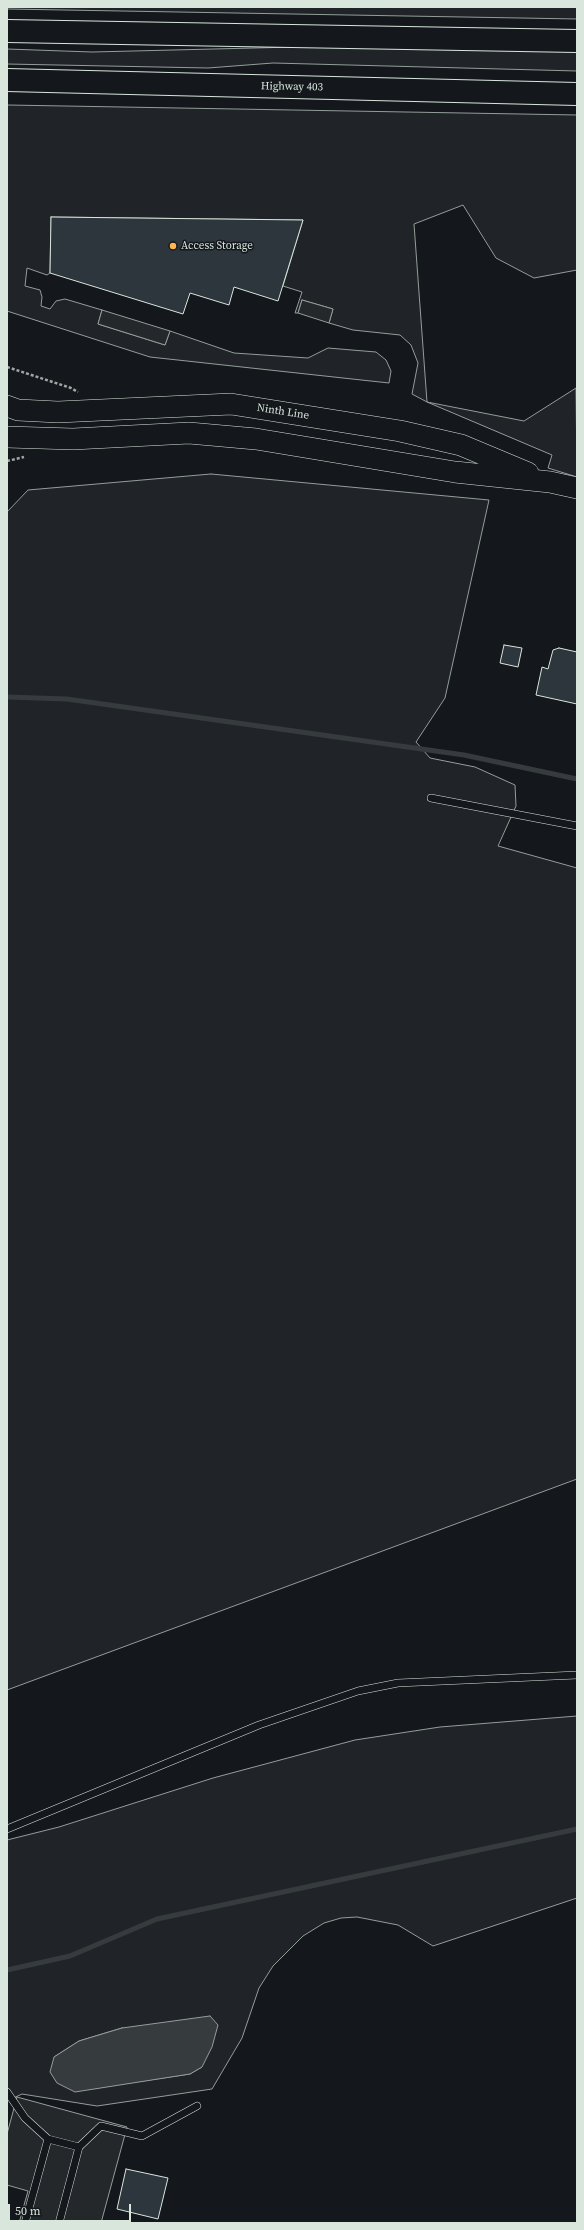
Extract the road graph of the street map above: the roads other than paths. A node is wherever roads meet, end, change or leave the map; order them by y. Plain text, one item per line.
1 (7, 31) edge
2 (577, 41) edge
3 (7, 80) edge
4 (577, 94) edge
5 (7, 406) edge
6 (7, 437) edge
7 (550, 482) junction
8 (577, 488) edge
9 (431, 798) dead end
10 (577, 826) edge
11 (577, 1675) edge
12 (7, 1828) edge
13 (7, 2092) edge
14 (197, 2106) dead end
15 (48, 2139) junction
16 (79, 2147) junction
17 (25, 2223) edge
18 (59, 2223) edge

1 - 2 highway
3 - 4 highway, Highway 403
5 - 7 main road, Ninth Line
6 - 7 main road, Ninth Line
7 - 8 main road, Ninth Line
9 - 10 lane
11 - 12 lane
13 - 15 lane
14 - 16 lane
15 - 16 lane
15 - 17 lane
16 - 18 lane

